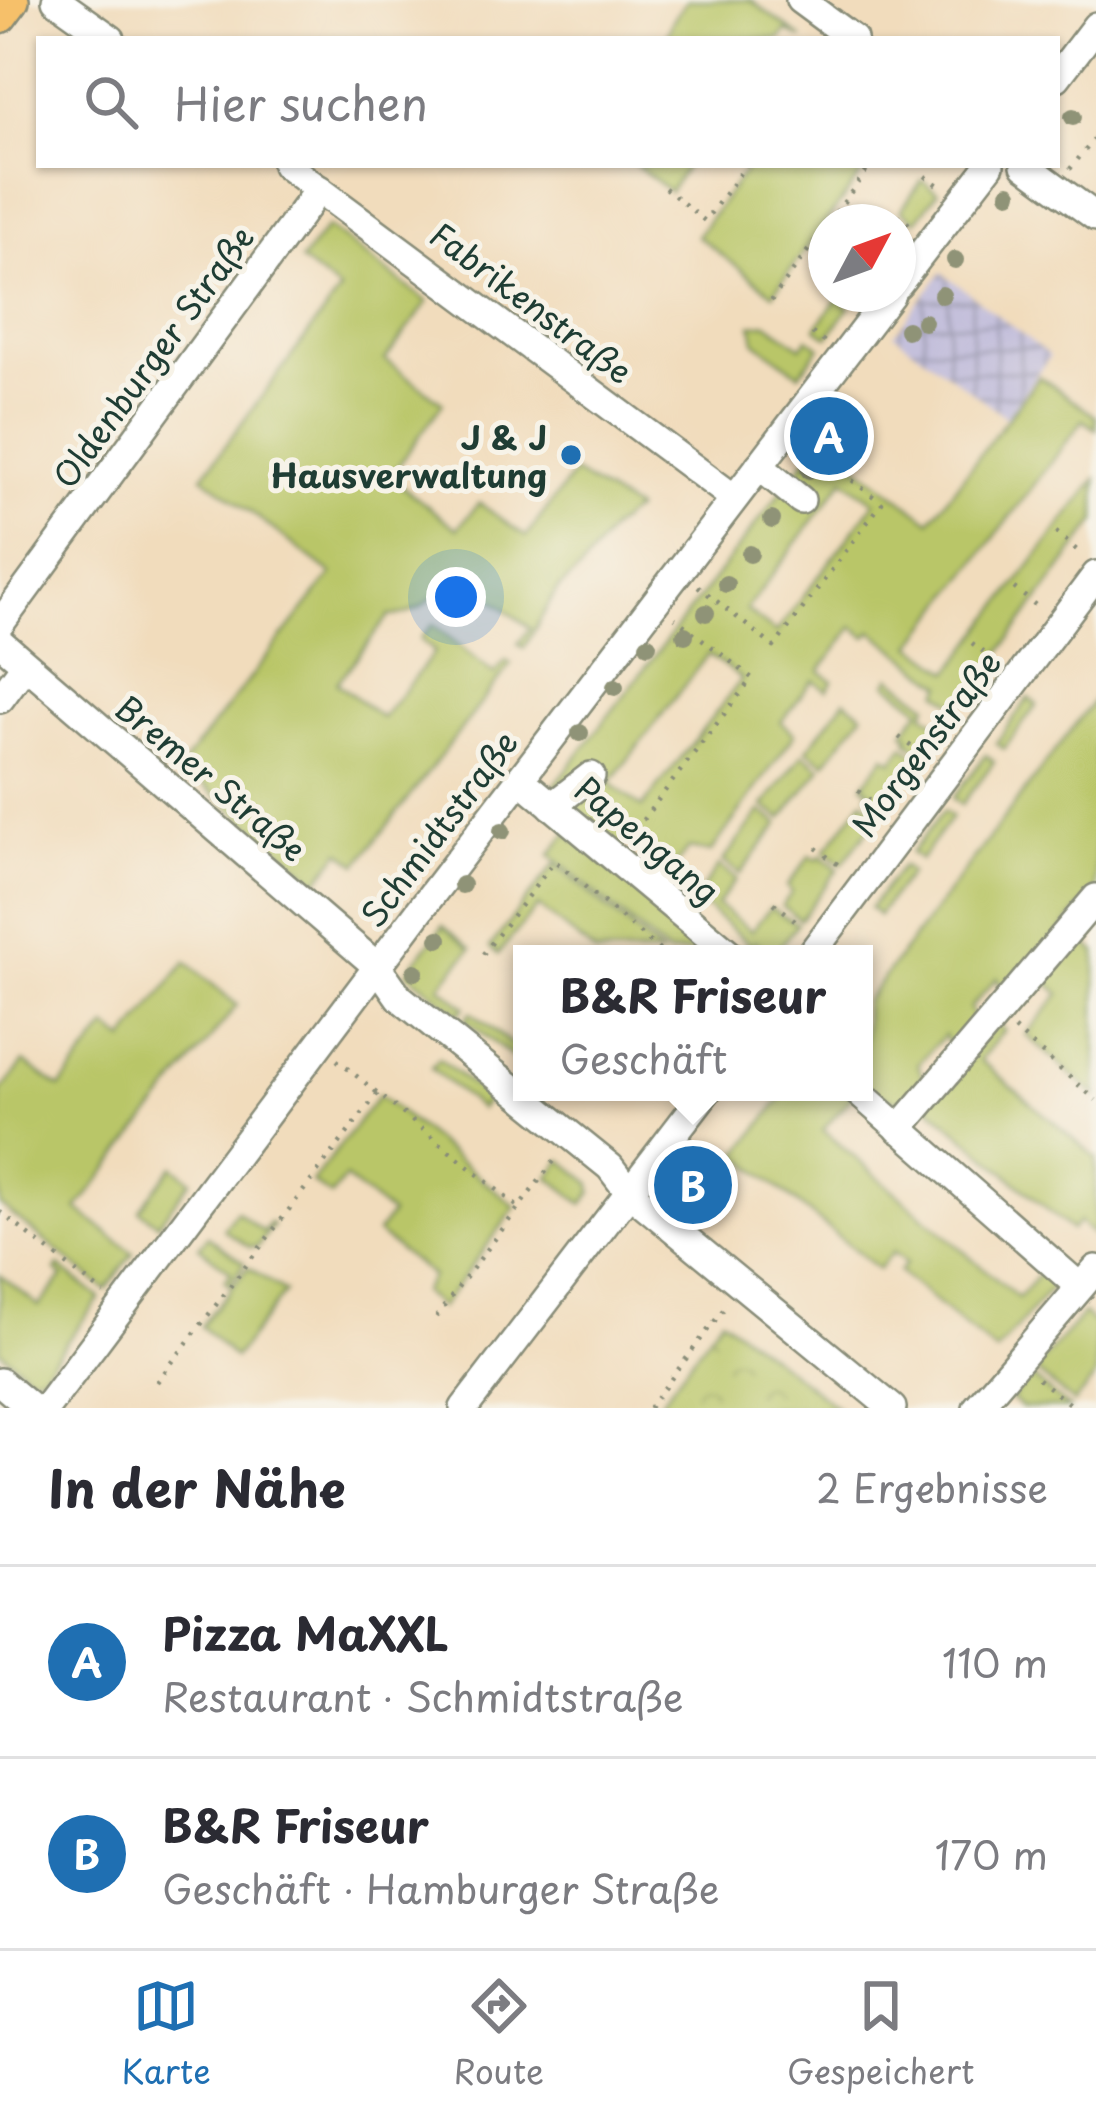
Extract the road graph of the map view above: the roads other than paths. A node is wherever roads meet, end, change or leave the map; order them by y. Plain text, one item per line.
1 (12, 0) edge
2 (56, 0) edge
3 (800, 0) edge
4 (0, 16) edge
5 (1096, 26) edge
6 (107, 36) edge
7 (850, 36) edge
8 (1060, 73) edge
9 (290, 168) edge
10 (987, 168) edge
11 (1029, 168) edge
12 (319, 189) junction
13 (1096, 217) edge
14 (916, 260) edge
15 (877, 312) edge
16 (759, 466) junction
17 (734, 498) junction
18 (801, 500) dead end
19 (1091, 572) edge
20 (0, 624) edge
21 (0, 642) edge
22 (25, 665) junction
23 (0, 699) edge
24 (591, 776) dead end
25 (520, 779) junction
26 (552, 806) junction
27 (1096, 898) edge
28 (719, 945) edge
29 (819, 945) edge
30 (378, 967) junction
31 (513, 1089) edge
32 (528, 1101) edge
33 (699, 1101) edge
34 (868, 1101) edge
35 (899, 1129) junction
36 (629, 1192) junction
37 (1088, 1278) edge
38 (0, 1382) edge
39 (31, 1408) edge
40 (46, 1408) edge
41 (464, 1408) edge
42 (892, 1408) edge
43 (977, 1408) edge

1 - 4 main road
2 - 6 street
3 - 7 street
5 - 8 street
9 - 12 street, Fabrikenstraße
10 - 14 street
11 - 13 street
12 - 17 street, Fabrikenstraße
12 - 20 street, Oldenburger Straße
15 - 16 street, Schmidtstraße
16 - 17 street, Schmidtstraße
16 - 18 street
17 - 25 street, Schmidtstraße
19 - 29 street, Morgenstraße
21 - 22 street, Bremer Straße
22 - 23 street
22 - 30 street, Bremer Straße
24 - 26 street
25 - 26 street, Papengang
25 - 30 street, Schmidtstraße
26 - 28 street, Papengang
27 - 35 street
30 - 31 street, Bremer Straße
30 - 40 street, Schmidtstraße
32 - 36 street, Bremer Straße
33 - 36 street
34 - 35 street
35 - 37 street
36 - 41 street
36 - 42 street, Bremer Straße
37 - 43 street
38 - 39 street

